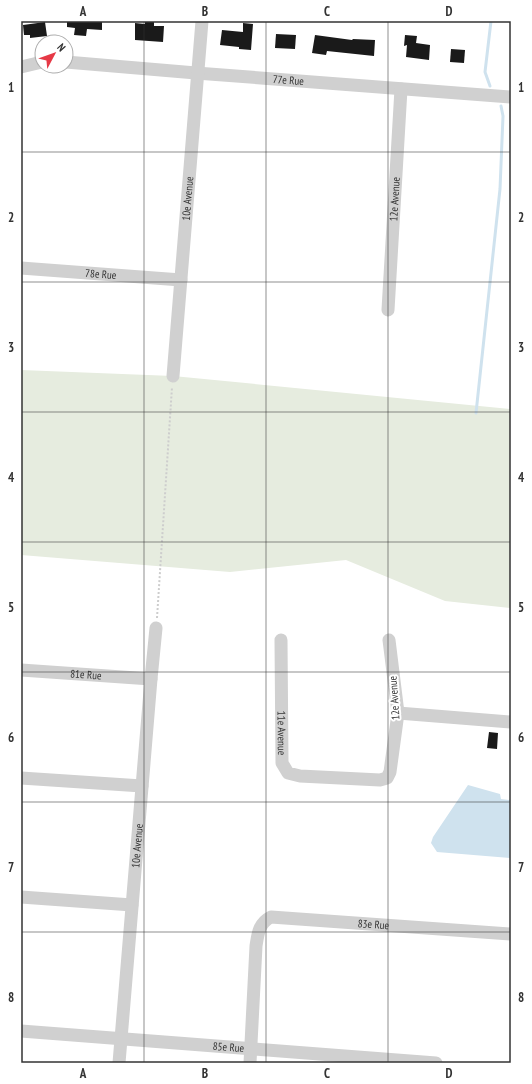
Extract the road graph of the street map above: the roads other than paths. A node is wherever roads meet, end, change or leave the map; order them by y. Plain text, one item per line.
1 (202, 21) edge
2 (74, 63) edge
3 (34, 64) edge
4 (21, 67) edge
5 (196, 73) junction
6 (401, 89) junction
7 (511, 97) edge
8 (21, 268) edge
9 (180, 280) junction
10 (388, 310) dead end
11 (173, 376) road end
12 (156, 628) road end
13 (281, 640) dead end
14 (389, 640) dead end
15 (21, 670) edge
16 (151, 679) junction
17 (398, 713) junction
18 (511, 722) edge
19 (21, 778) edge
20 (387, 778) joint
21 (142, 786) junction
22 (21, 896) edge
23 (132, 905) junction
24 (511, 934) edge
25 (21, 1032) edge
26 (121, 1038) junction
27 (250, 1049) junction
28 (119, 1063) edge
29 (250, 1063) edge
30 (436, 1063) edge

1 - 5 street, 10e Avenue
2 - 5 street, 77e Rue
3 - 4 street
5 - 6 street, 77e Rue
5 - 9 street, 10e Avenue
6 - 7 street, 77e Rue
6 - 10 street, 12e Avenue
8 - 9 street, 78e Rue
9 - 11 street, 10e Avenue
12 - 16 street, 10e Avenue
13 - 20 street, 11e Avenue
14 - 17 street, 12e Avenue
15 - 16 street, 81e Rue
16 - 21 street, 10e Avenue
17 - 18 street
17 - 20 street, 12e Avenue
19 - 21 street
21 - 23 street, 10e Avenue
22 - 23 street
23 - 26 street, 10e Avenue
24 - 27 street, 83e Rue
25 - 26 street, 85e Rue
26 - 27 street, 85e Rue
26 - 28 street, 10e Avenue
27 - 29 street
27 - 30 street, 85e Rue

